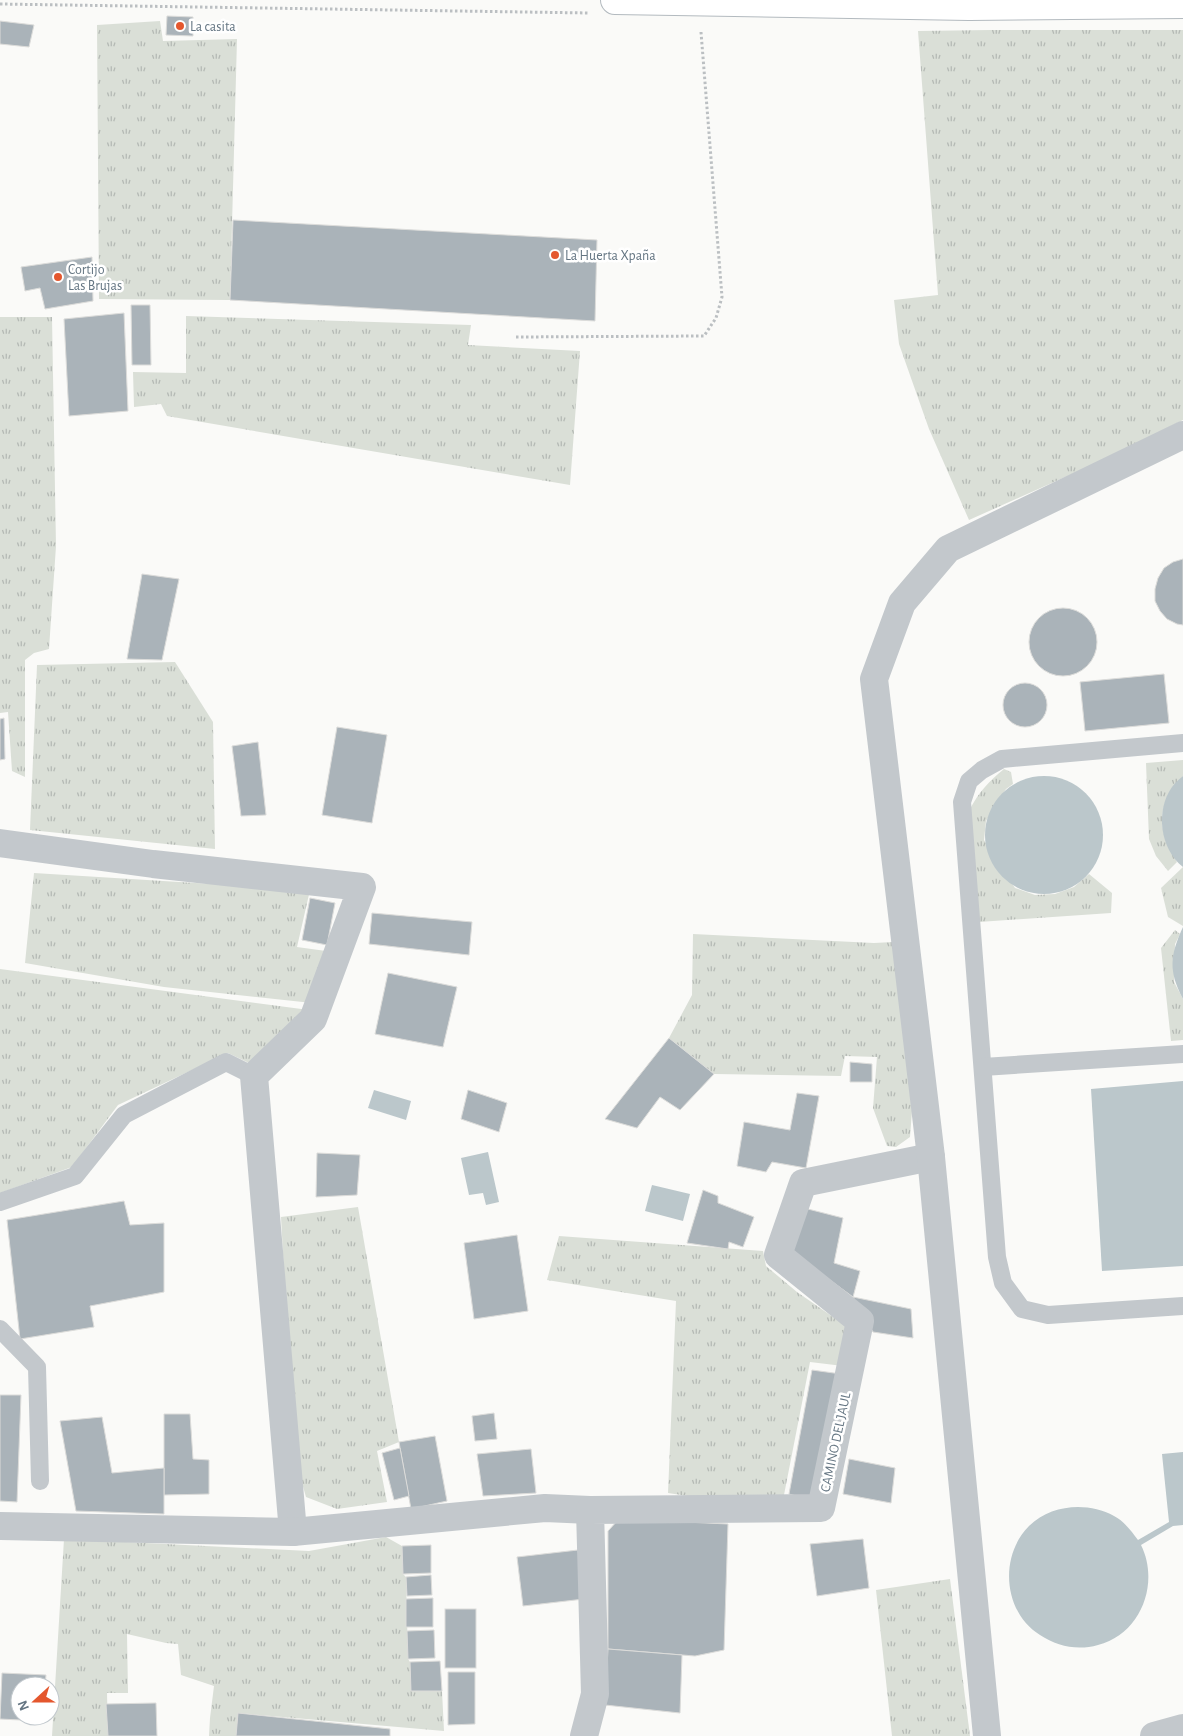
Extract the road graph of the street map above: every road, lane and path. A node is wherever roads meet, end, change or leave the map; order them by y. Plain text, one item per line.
1 (615, 0) edge
2 (699, 1) junction
3 (1183, 4) edge
4 (516, 337) dead end
5 (1183, 435) edge
6 (1183, 743) edge
7 (0, 843) edge
8 (1183, 1054) edge
9 (983, 1067) junction
10 (254, 1076) junction
11 (931, 1157) junction
12 (0, 1202) edge
13 (1183, 1306) edge
14 (0, 1329) edge
15 (40, 1481) dead end
16 (590, 1510) junction
17 (0, 1526) edge
18 (293, 1532) junction
19 (1183, 1728) edge
20 (584, 1736) edge
21 (987, 1736) edge
22 (1154, 1736) edge

1 - 2 street
2 - 3 street
2 - 4 path
5 - 11 street
6 - 9 lane
7 - 10 street
8 - 9 lane
9 - 13 lane
10 - 12 lane
10 - 18 street
11 - 16 street, CAMINO DEL JAUL
11 - 21 street
14 - 15 lane
16 - 18 street
16 - 20 street
17 - 18 street
19 - 22 street

